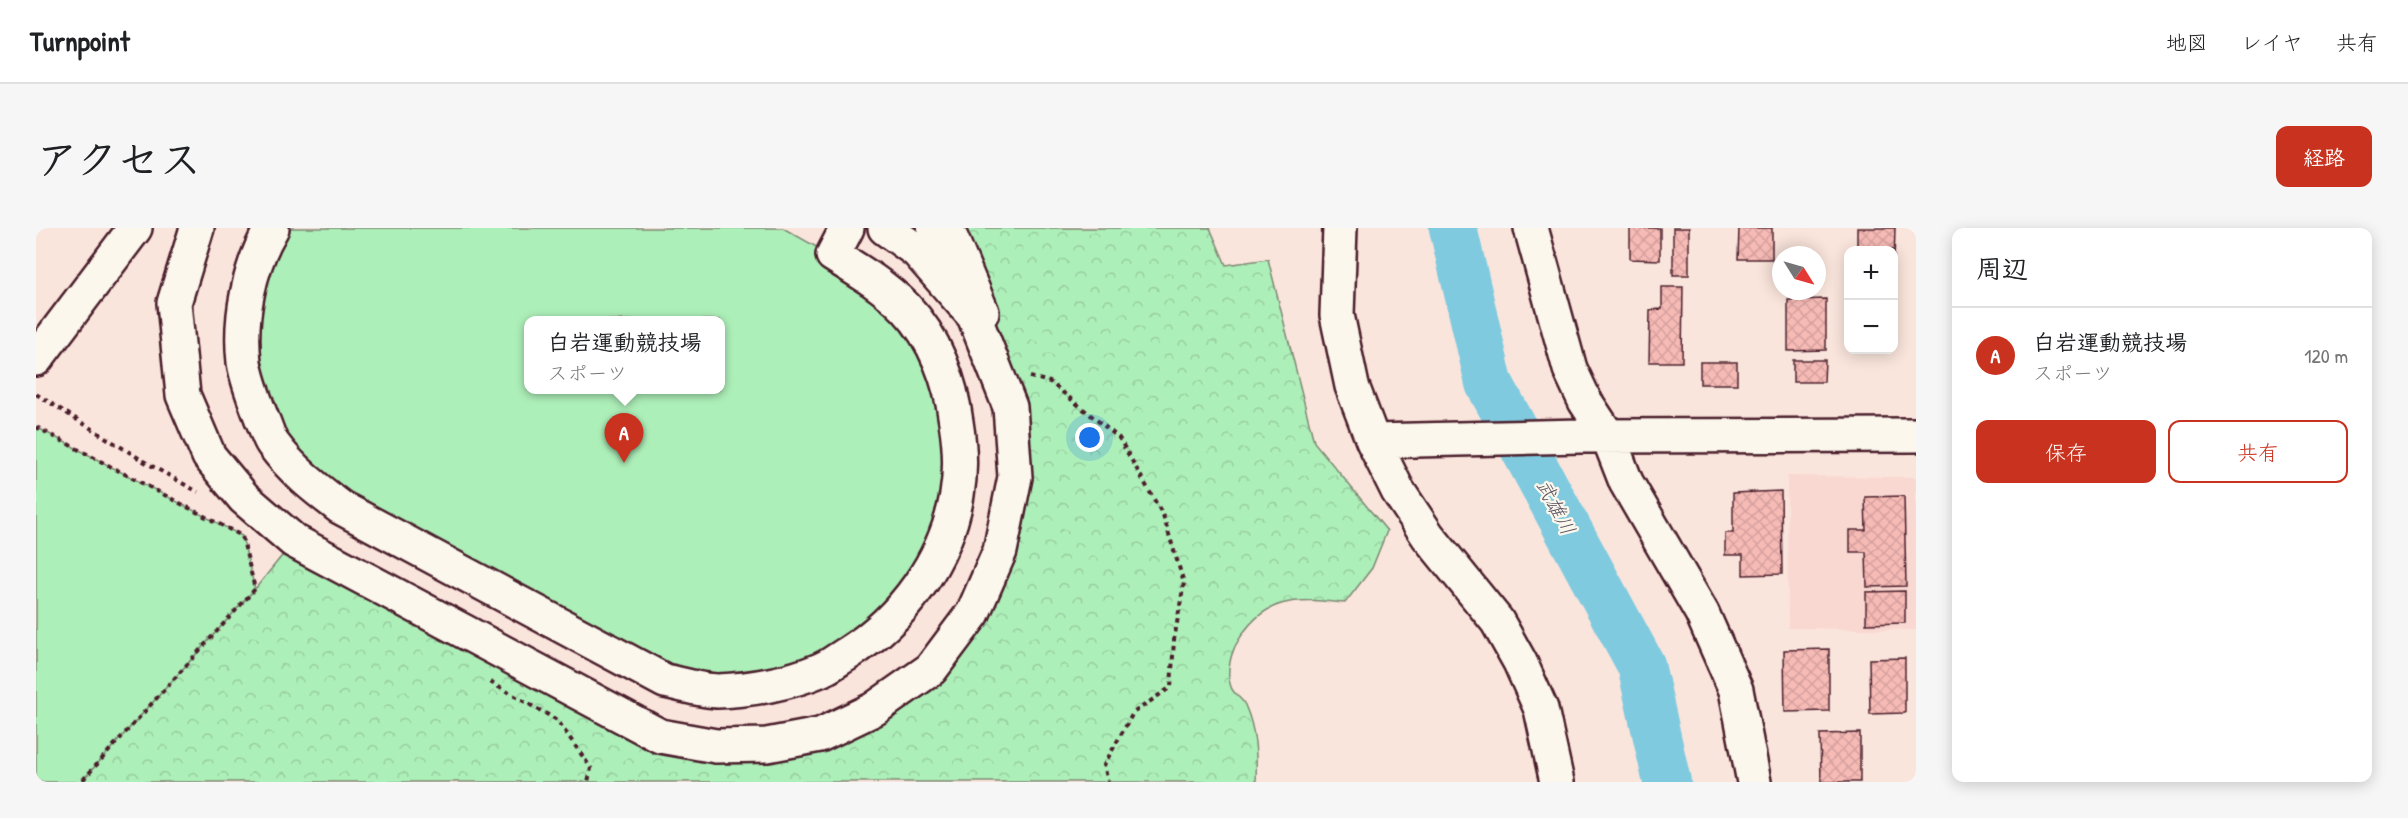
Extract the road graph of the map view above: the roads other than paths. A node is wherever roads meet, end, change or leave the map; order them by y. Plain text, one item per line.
1 (135, 228) edge
2 (196, 228) edge
3 (272, 228) edge
4 (847, 228) edge
5 (885, 228) edge
6 (934, 228) edge
7 (1340, 228) edge
8 (1531, 228) edge
9 (995, 341) dead end
10 (36, 359) edge
11 (1916, 435) edge
12 (1594, 436) junction
13 (1373, 441) junction
14 (1557, 782) edge
15 (1754, 782) edge

1 - 10 street
2 - 5 street
3 - 4 street
6 - 9 street
7 - 13 street
8 - 12 street
11 - 12 street
12 - 13 street
12 - 15 street
13 - 14 street

